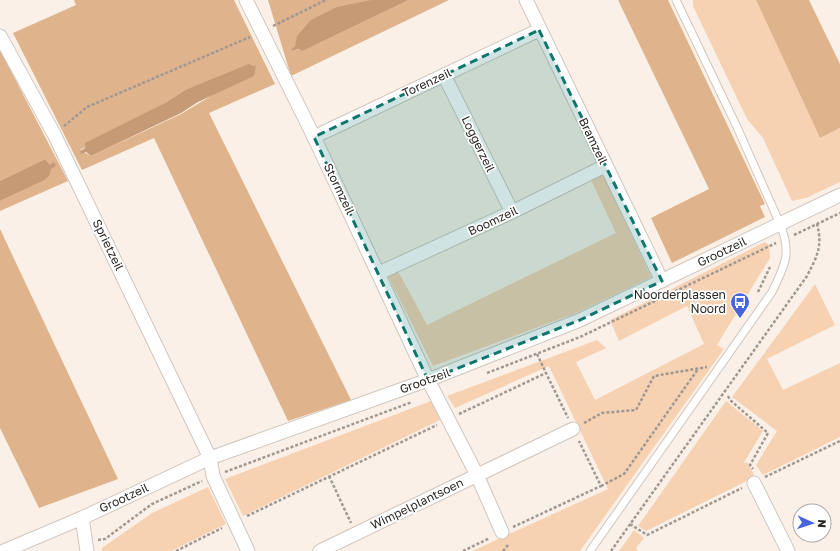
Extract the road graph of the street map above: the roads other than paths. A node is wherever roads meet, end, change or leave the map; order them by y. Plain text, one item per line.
1 (246, 0) edge
2 (526, 0) edge
3 (678, 2) edge
4 (540, 30) junction
5 (0, 36) edge
6 (444, 75) junction
7 (314, 137) junction
8 (605, 166) junction
9 (840, 195) edge
10 (512, 212) junction
11 (780, 224) junction
12 (379, 273) junction
13 (662, 281) junction
14 (428, 380) junction
15 (573, 429) road end
16 (210, 458) junction
17 (476, 475) junction
18 (757, 481) road end
19 (82, 518) junction
20 (502, 532) road end
21 (87, 546) edge
22 (4, 551) edge
23 (248, 551) edge
24 (320, 551) edge
25 (590, 551) edge
26 (788, 551) edge

1 - 7 street, Stormzeil
2 - 4 street, Bramzeil
3 - 11 lane
4 - 6 street, Torenzeil
4 - 8 street, Bramzeil
5 - 16 street, Sprietzeil
6 - 7 street, Torenzeil
6 - 10 street, Loggerzeil
7 - 12 street, Stormzeil
8 - 10 street, Boomzeil
8 - 13 street, Bramzeil
9 - 11 street, Grootzeil
10 - 12 street, Boomzeil
11 - 13 street, Grootzeil
11 - 25 lane
12 - 14 street, Stormzeil
13 - 14 street, Grootzeil
14 - 16 street, Grootzeil
14 - 17 street, Wimpelplantsoen
15 - 17 street, Wimpelplantsoen
16 - 19 street, Grootzeil
16 - 23 street, Sprietzeil
17 - 20 street, Wimpelplantsoen
17 - 24 street, Wimpelplantsoen
18 - 26 street
19 - 21 street
19 - 22 street, Grootzeil

